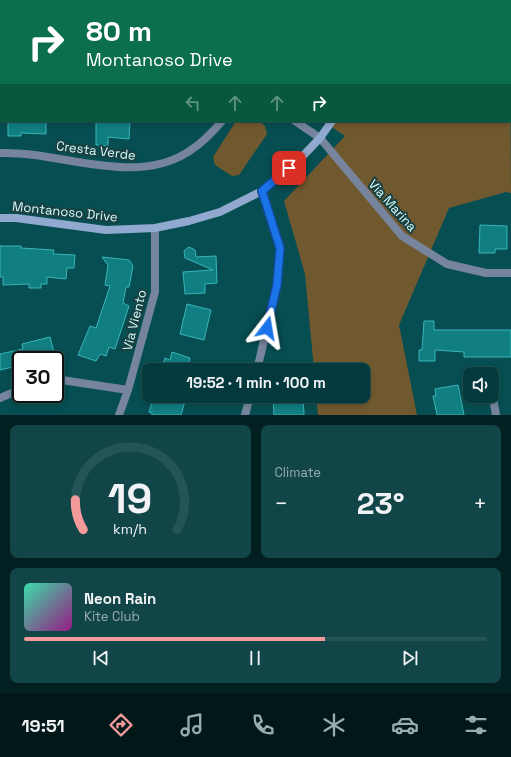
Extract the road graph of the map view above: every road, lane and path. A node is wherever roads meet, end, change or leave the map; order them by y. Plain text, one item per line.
1 (221, 122) edge
2 (296, 122) edge
3 (331, 122) edge
4 (320, 138) junction
5 (0, 153) edge
6 (262, 191) junction
7 (0, 218) edge
8 (155, 228) junction
9 (511, 273) edge
10 (258, 363) edge
11 (64, 380) edge
12 (128, 390) junction
13 (12, 393) edge
14 (0, 398) edge
15 (248, 403) edge
16 (494, 403) edge
17 (119, 415) edge
18 (245, 415) edge
19 (496, 415) edge

1 - 5 street, Cresta Verde
2 - 4 street
3 - 4 street, Montanoso Drive
4 - 6 street, Montanoso Drive
4 - 9 street, Via Marina
6 - 8 street, Montanoso Drive
6 - 10 street
7 - 8 street, Montanoso Drive
8 - 12 street, Via Viento
11 - 12 street
12 - 17 street, Via Viento
13 - 14 street
15 - 18 street
16 - 19 street

